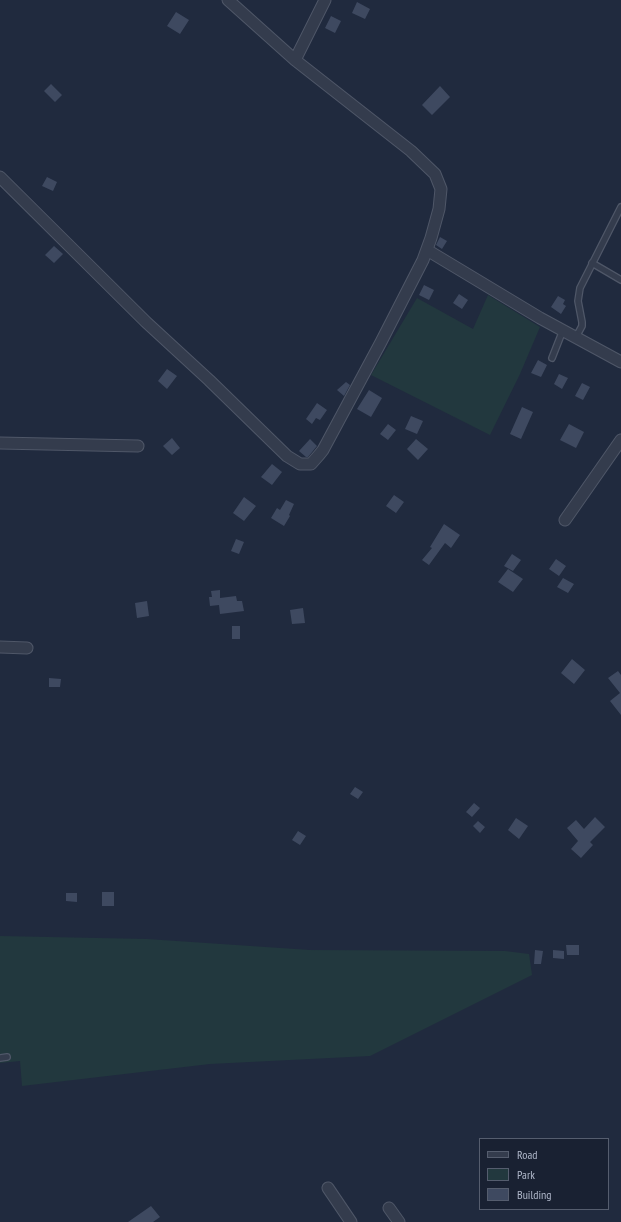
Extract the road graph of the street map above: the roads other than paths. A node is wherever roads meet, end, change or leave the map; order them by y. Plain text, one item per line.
1 (228, 0) edge
2 (325, 0) edge
3 (295, 60) junction
4 (0, 177) edge
5 (621, 207) edge
6 (427, 250) junction
7 (592, 263) junction
8 (621, 280) edge
9 (563, 330) junction
10 (576, 337) junction
11 (552, 358) dead end
12 (621, 362) edge
13 (621, 440) edge
14 (0, 443) edge
15 (138, 446) dead end
16 (565, 520) dead end
17 (0, 648) edge
18 (27, 648) dead end
19 (7, 1057) dead end
20 (0, 1058) edge
21 (328, 1188) dead end
22 (389, 1208) dead end
23 (351, 1222) edge
24 (399, 1222) edge

1 - 3 street
2 - 3 street
3 - 6 street
4 - 6 street
5 - 7 lane
6 - 9 street
7 - 8 lane
7 - 10 lane
9 - 10 street
9 - 11 lane
10 - 12 street
13 - 16 street
14 - 15 street
17 - 18 street
19 - 20 lane
21 - 23 street
22 - 24 street

